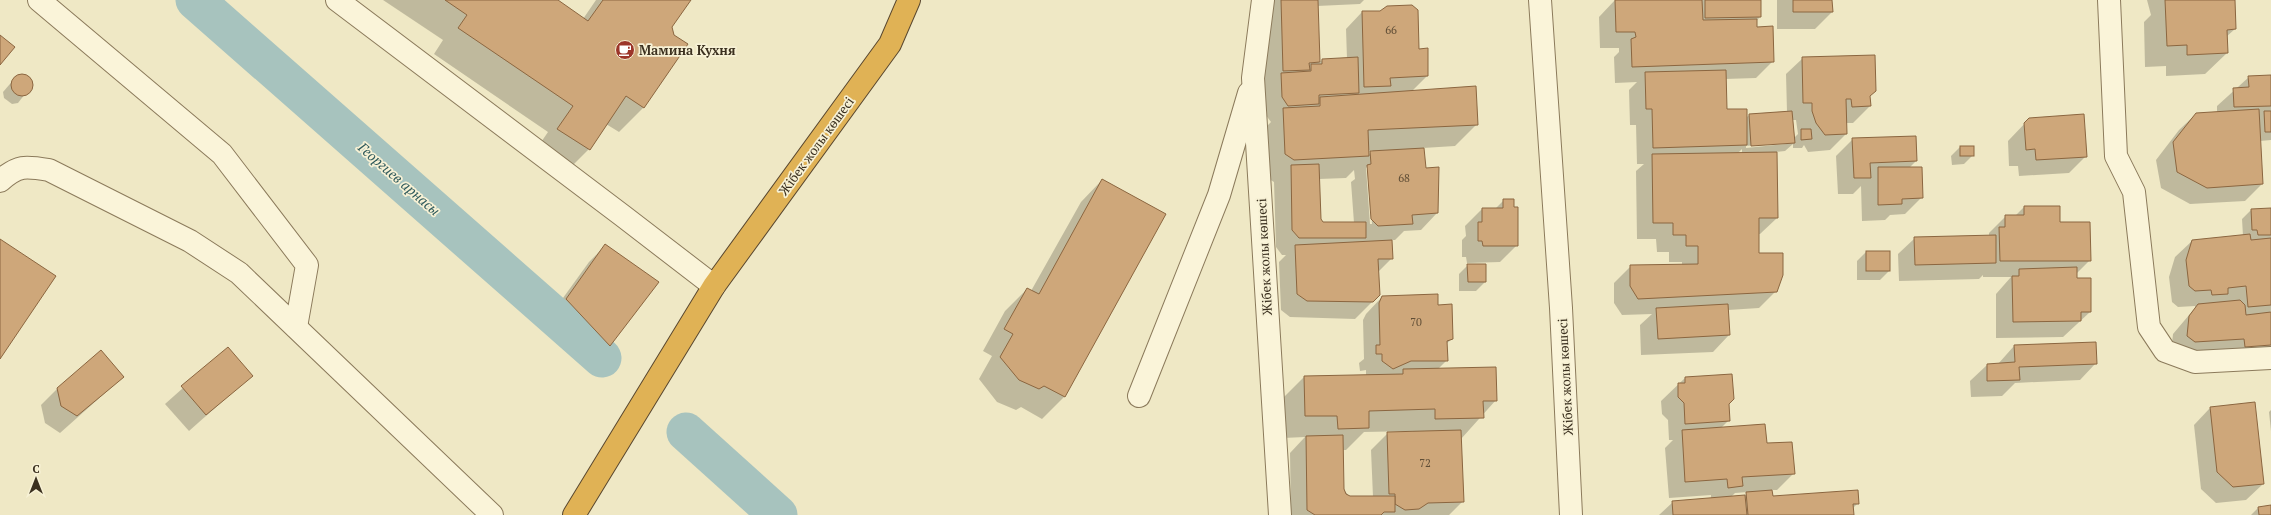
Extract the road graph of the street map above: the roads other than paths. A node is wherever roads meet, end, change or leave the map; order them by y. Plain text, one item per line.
1 (40, 0) edge
2 (338, 0) edge
3 (909, 0) edge
4 (1263, 0) edge
5 (1540, 0) edge
6 (2109, 0) edge
7 (1253, 78) junction
8 (0, 181) edge
9 (714, 286) junction
10 (296, 328) junction
11 (2271, 358) edge
12 (1139, 396) dead end
13 (492, 515) edge
14 (574, 515) edge
15 (1280, 515) edge
16 (1571, 515) edge

1 - 10 street
2 - 9 street
3 - 9 highway, Жібек жолы көшесі
4 - 7 street, Жібек жолы көшесі
5 - 16 street, Жібек жолы көшесі
6 - 11 street
7 - 12 street
7 - 15 street, Жібек жолы көшесі
8 - 10 street
9 - 14 highway, Жібек жолы көшесі
10 - 13 street

